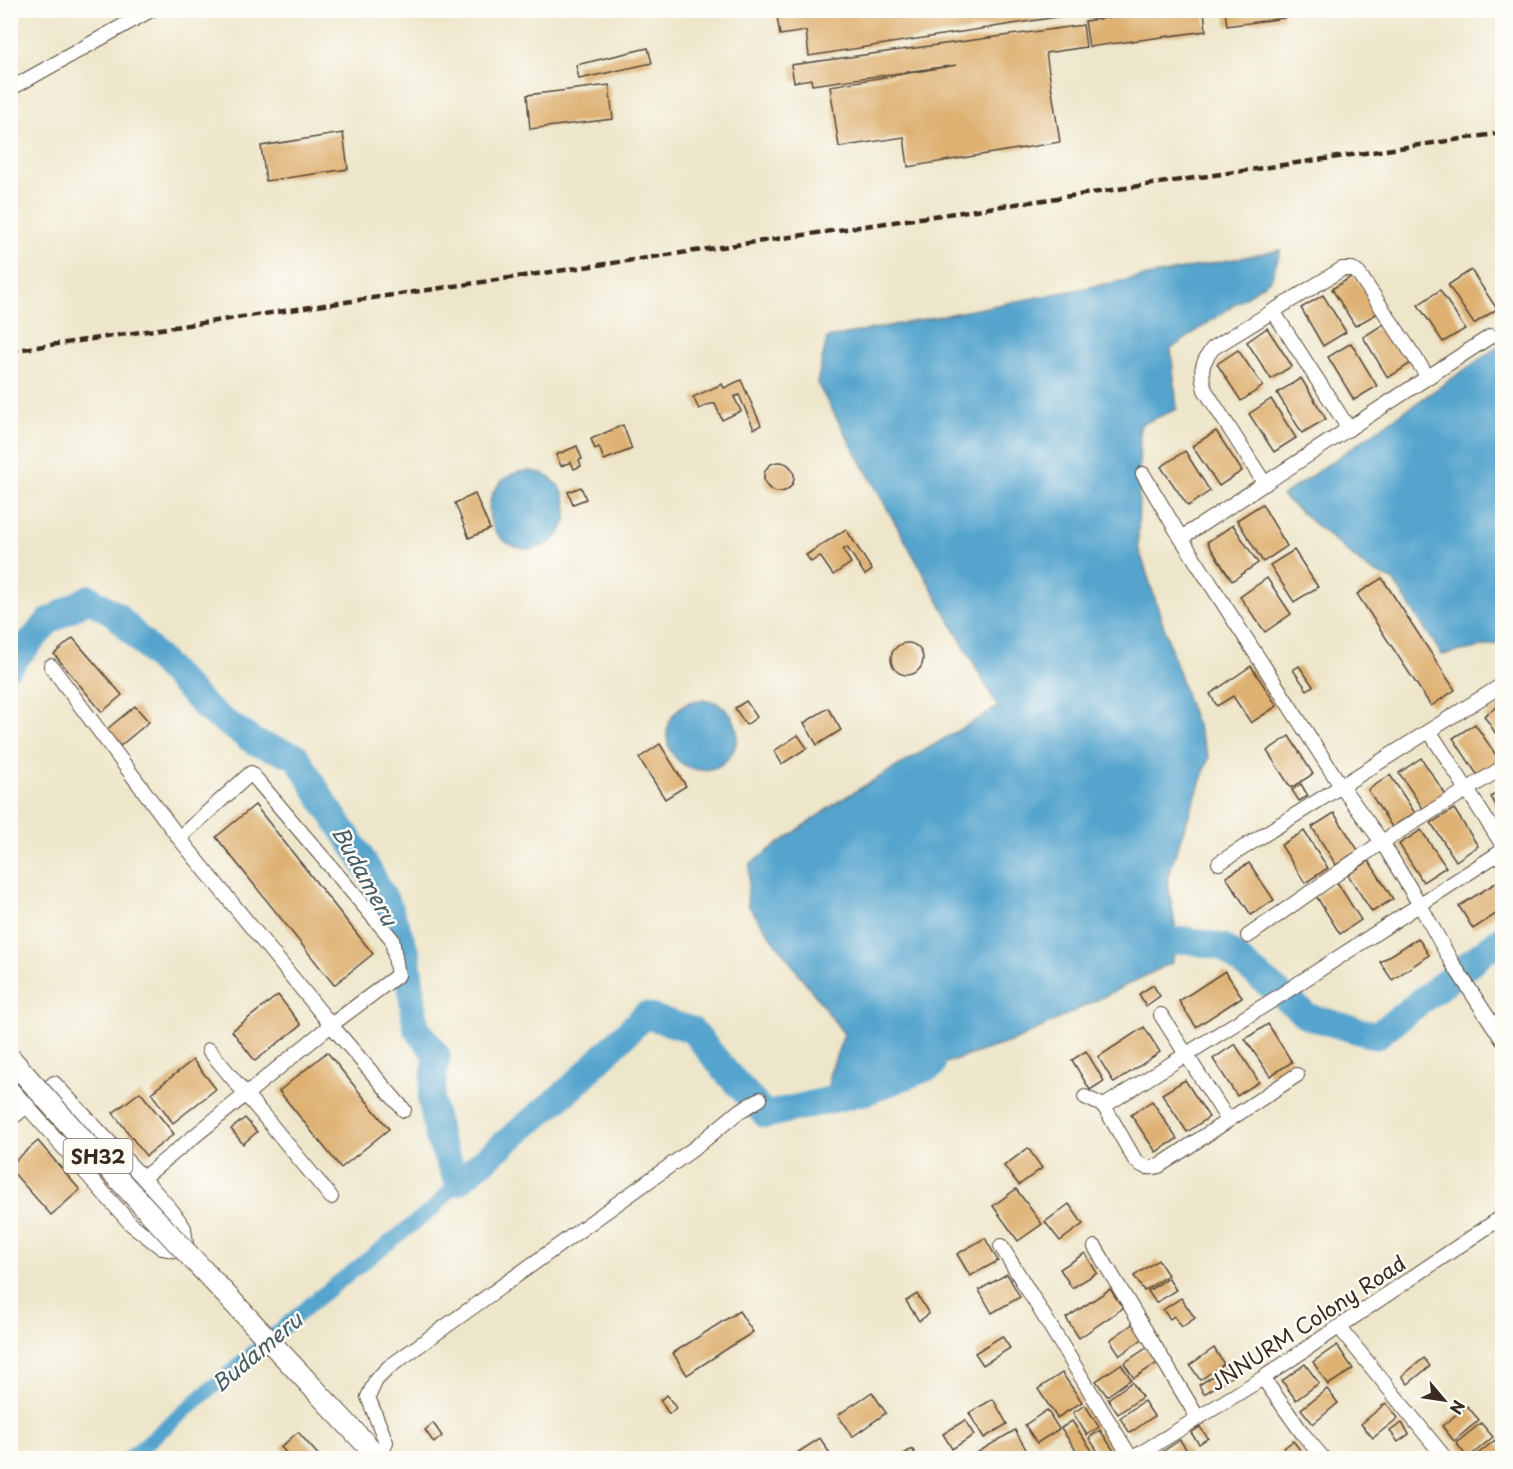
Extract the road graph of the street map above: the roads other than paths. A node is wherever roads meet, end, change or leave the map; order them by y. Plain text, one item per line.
1 (151, 10) edge
2 (10, 89) edge
3 (1273, 311) junction
4 (1491, 336) dead end
5 (1428, 377) junction
6 (1349, 429) junction
7 (1143, 474) dead end
8 (1265, 484) junction
9 (1181, 538) junction
10 (51, 666) dead end
11 (1503, 685) edge
12 (1430, 732) junction
13 (1503, 768) edge
14 (1341, 786) junction
15 (1468, 790) junction
16 (179, 837) junction
17 (1382, 842) junction
18 (1503, 844) edge
19 (1503, 852) edge
20 (1219, 863) dead end
21 (1420, 905) junction
22 (1248, 936) dead end
23 (1161, 1015) dead end
24 (331, 1025) junction
25 (1501, 1034) edge
26 (209, 1050) dead end
27 (1186, 1054) junction
28 (10, 1058) edge
29 (1297, 1075) dead end
30 (10, 1087) edge
31 (246, 1095) junction
32 (1085, 1097) dead end
33 (760, 1099) dead end
34 (1104, 1106) junction
35 (27, 1107) junction
36 (404, 1110) dead end
37 (10, 1120) edge
38 (1228, 1120) junction
39 (143, 1178) junction
40 (331, 1197) dead end
41 (1503, 1217) edge
42 (1001, 1246) dead end
43 (1095, 1247) dead end
44 (187, 1253) junction
45 (1339, 1327) junction
46 (1263, 1378) junction
47 (1198, 1418) junction
48 (380, 1458) edge
49 (1132, 1458) edge
50 (1323, 1458) edge
51 (1445, 1458) edge

1 - 2 street
3 - 5 street
3 - 6 street
3 - 8 street
4 - 5 street
5 - 6 street
6 - 8 street
7 - 9 street
8 - 9 street
9 - 14 street
10 - 16 street
11 - 12 street
12 - 14 street
12 - 15 street
13 - 15 street
14 - 17 street
14 - 20 street
15 - 17 street
15 - 18 street
16 - 24 street
16 - 24 street
17 - 21 street
17 - 22 street
19 - 21 street
21 - 25 street
21 - 27 street
23 - 27 street
24 - 31 street
24 - 36 street
26 - 31 street
27 - 34 street
27 - 38 street
28 - 44 main road, SH32, bridge
29 - 38 street
30 - 35 street
31 - 39 street
31 - 40 street
32 - 34 street
33 - 48 street
34 - 38 street
35 - 37 street
35 - 39 street
35 - 44 street
39 - 44 street
41 - 45 street, JNNURM Colony Road
42 - 49 street
43 - 47 street
44 - 48 main road, SH32
45 - 46 street, JNNURM Colony Road
45 - 51 street
46 - 47 street, JNNURM Colony Road
46 - 50 street
47 - 49 street, JNNURM Colony Road

